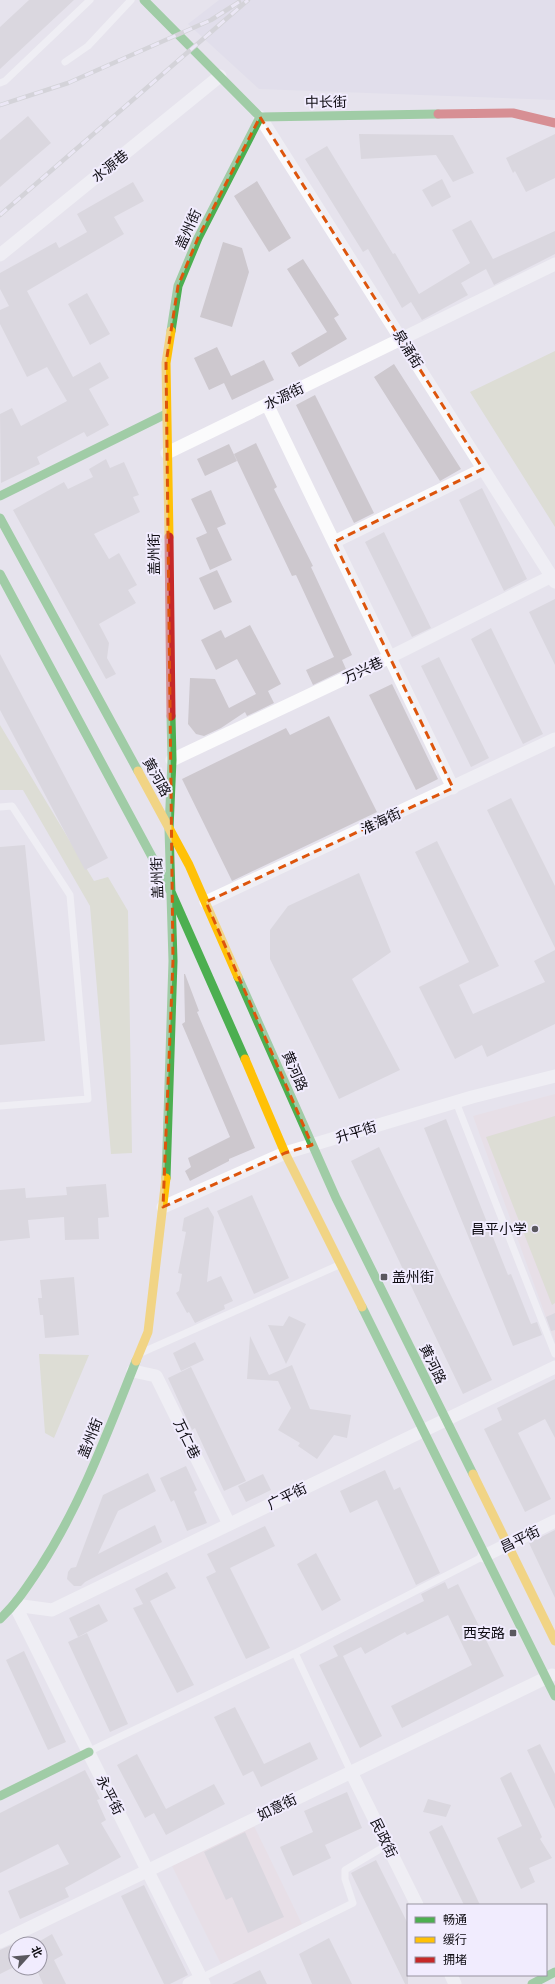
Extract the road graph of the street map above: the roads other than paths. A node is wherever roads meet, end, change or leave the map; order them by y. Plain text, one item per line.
1 (90, 0) edge
2 (131, 0) edge
3 (144, 0) edge
4 (65, 62) dead end
5 (220, 76) junction
6 (0, 83) edge
7 (260, 117) junction
8 (555, 124) edge
9 (0, 255) edge
10 (555, 264) edge
11 (401, 339) junction
12 (267, 404) junction
13 (166, 414) junction
14 (167, 453) junction
15 (483, 468) junction
16 (0, 496) edge
17 (0, 518) edge
18 (334, 542) junction
19 (0, 574) edge
20 (553, 579) edge
21 (390, 657) junction
22 (555, 739) edge
23 (172, 760) junction
24 (453, 788) junction
25 (0, 807) edge
26 (169, 829) junction
27 (172, 894) junction
28 (206, 902) junction
29 (555, 1076) edge
30 (456, 1102) junction
31 (0, 1106) edge
32 (312, 1145) junction
33 (284, 1153) junction
34 (163, 1207) junction
35 (339, 1265) junction
36 (140, 1353) junction
37 (555, 1354) edge
38 (555, 1367) edge
39 (133, 1371) junction
40 (445, 1419) junction
41 (421, 1430) junction
42 (555, 1521) edge
43 (229, 1524) junction
44 (507, 1545) junction
45 (484, 1556) junction
46 (15, 1605) junction
47 (0, 1619) edge
48 (555, 1641) edge
49 (295, 1653) junction
50 (551, 1676) edge
51 (555, 1696) edge
52 (89, 1752) junction
53 (351, 1772) junction
54 (0, 1796) edge
55 (387, 1845) junction
56 (147, 1870) junction
57 (416, 1904) edge
58 (0, 1942) edge
59 (555, 1972) edge
60 (203, 1981) edge
61 (189, 1984) edge
62 (532, 1984) edge

1 - 6 lane
2 - 4 lane
3 - 5 main road
5 - 7 main road
5 - 9 street, 水源巷
7 - 8 main road, 中长街
7 - 11 street, 泉涌街
7 - 13 main road, 盖州街
10 - 11 street, 水源街
11 - 12 street, 水源街
11 - 15 street, 泉涌街
12 - 14 street, 水源街
12 - 18 street
13 - 14 main road, 盖州街
13 - 16 main road
14 - 23 main road, 盖州街
15 - 18 street
15 - 20 street, 泉涌街
17 - 26 main road, 黄河路
18 - 21 street
19 - 27 main road
20 - 21 street, 万兴巷
21 - 23 street, 万兴巷
21 - 24 street
22 - 24 street, 淮海街
23 - 26 main road, 盖州街
24 - 28 street, 淮海街
25 - 31 lane
26 - 27 main road, 盖州街
26 - 28 main road, 黄河路
27 - 33 main road
27 - 34 main road, 盖州街
28 - 32 main road, 黄河路
29 - 30 street, 升平街
30 - 32 street, 升平街
30 - 37 lane
32 - 33 street, 升平街
32 - 40 main road, 黄河路
33 - 34 street, 升平街
33 - 35 main road
34 - 36 main road, 盖州街
35 - 36 lane
35 - 41 main road
36 - 39 main road, 盖州街
38 - 40 street, 广平街
39 - 43 street, 万仁巷
39 - 46 main road, 盖州街
40 - 41 street, 广平街
40 - 44 main road, 黄河路
41 - 43 street, 广平街
41 - 45 main road
42 - 44 street, 昌平街
43 - 46 street, 广平街
44 - 45 street, 昌平街
44 - 48 main road, 黄河路
45 - 49 lane
45 - 50 main road
46 - 47 main road, 盖州街
46 - 52 street, 永平街
49 - 52 lane
49 - 53 lane
50 - 51 main road
50 - 53 street, 如意街
52 - 54 main road
52 - 56 street, 永平街
53 - 55 street, 民政街
53 - 56 street, 如意街
55 - 57 street, 民政街
55 - 60 lane
56 - 58 street, 如意街
56 - 60 street, 永平街
59 - 62 main road
60 - 61 street

